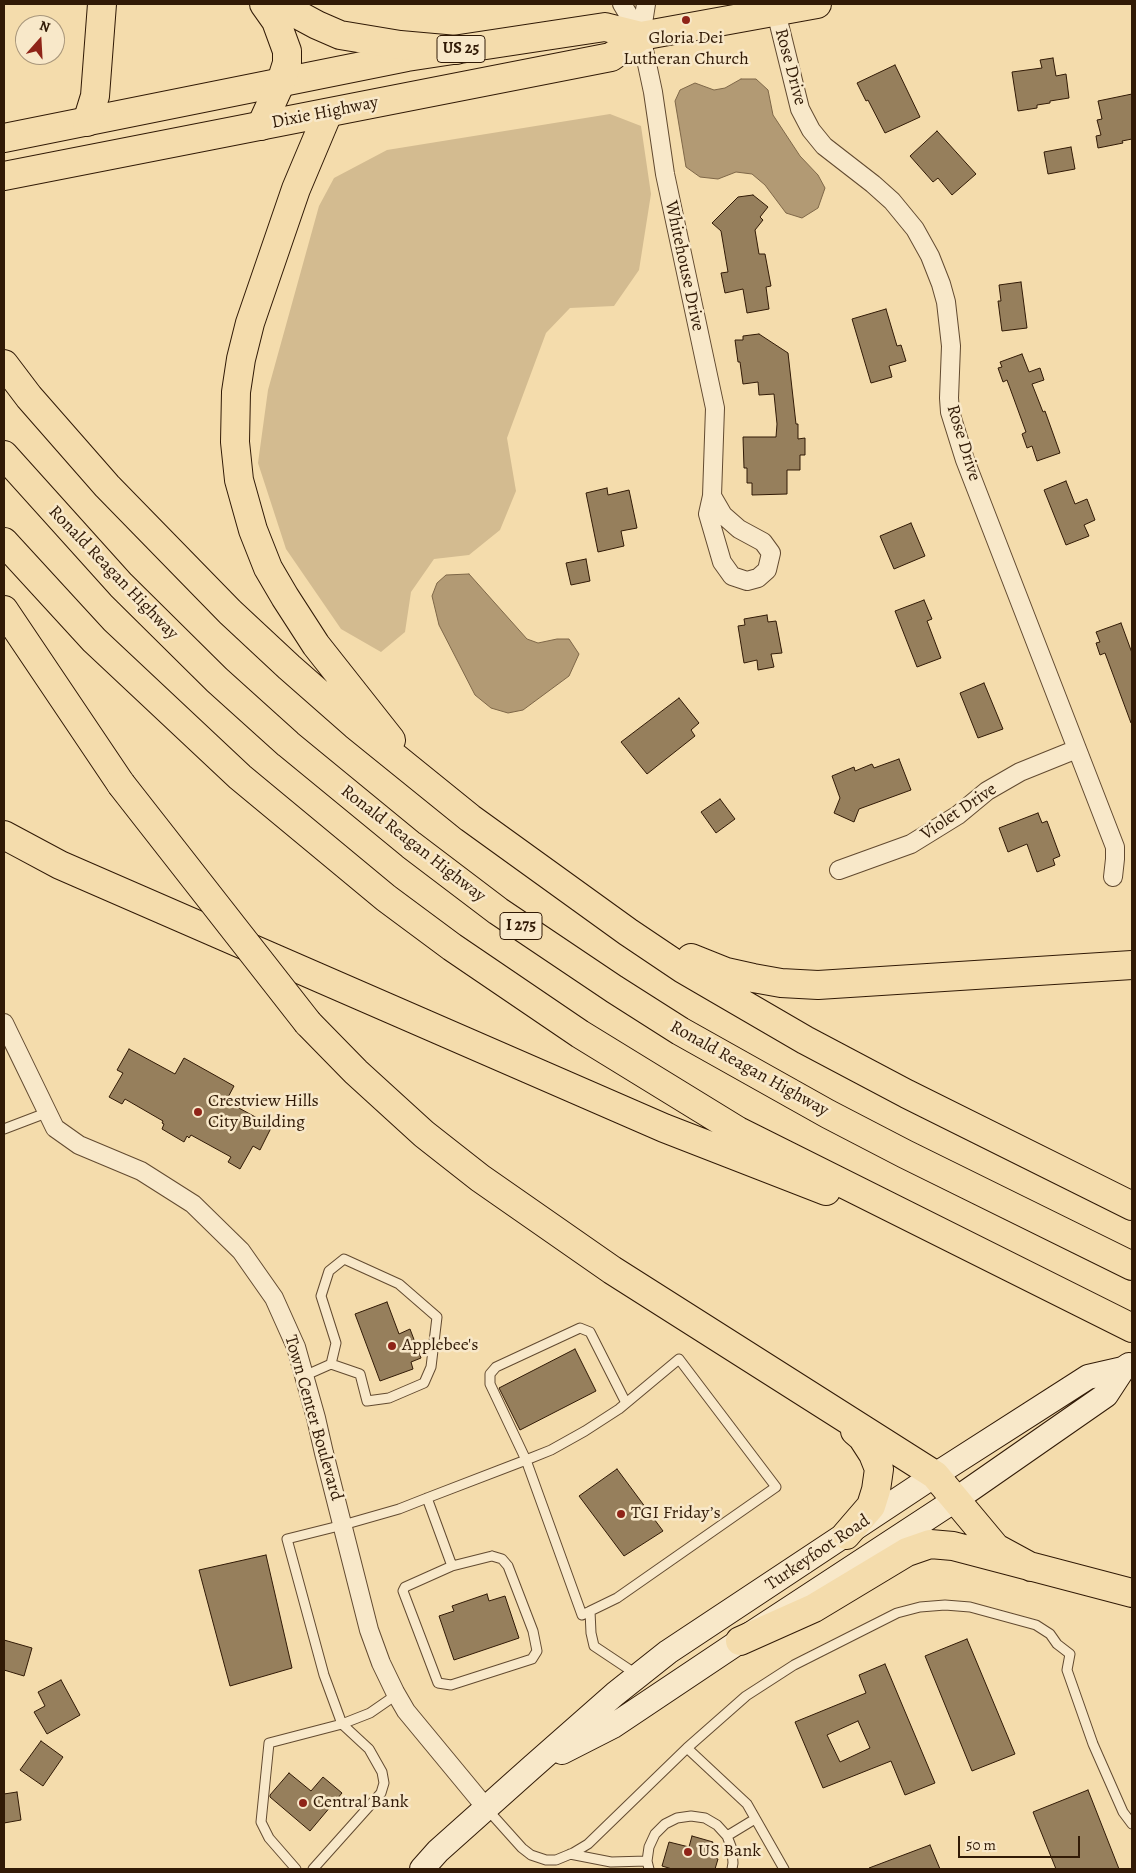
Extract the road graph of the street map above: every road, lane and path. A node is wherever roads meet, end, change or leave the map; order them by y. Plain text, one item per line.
1 (102, 4) edge
2 (264, 4) edge
3 (278, 4) edge
4 (622, 4) edge
5 (646, 4) edge
6 (817, 4) edge
7 (776, 12) junction
8 (641, 36) junction
9 (456, 50) junction
10 (281, 82) junction
11 (328, 113) junction
12 (87, 122) junction
13 (261, 126) junction
14 (4, 138) edge
15 (4, 176) edge
16 (4, 364) edge
17 (4, 456) edge
18 (712, 496) junction
19 (4, 542) edge
20 (4, 610) edge
21 (1078, 750) junction
22 (423, 780) junction
23 (4, 835) edge
24 (839, 870) dead end
25 (1113, 877) dead end
26 (628, 932) junction
27 (1132, 965) edge
28 (4, 1023) edge
29 (46, 1113) junction
30 (4, 1129) edge
31 (1132, 1206) edge
32 (984, 1253) junction
33 (1132, 1266) edge
34 (1132, 1328) edge
35 (331, 1364) junction
36 (1128, 1366) edge
37 (304, 1376) junction
38 (626, 1404) junction
39 (834, 1412) junction
40 (526, 1460) junction
41 (935, 1475) junction
42 (428, 1498) junction
43 (956, 1500) junction
44 (343, 1525) junction
45 (846, 1535) junction
46 (452, 1566) junction
47 (1031, 1566) junction
48 (1132, 1593) edge
49 (590, 1611) junction
50 (740, 1640) junction
51 (639, 1675) junction
52 (396, 1695) junction
53 (342, 1724) junction
54 (688, 1748) junction
55 (531, 1768) junction
56 (487, 1809) junction
57 (755, 1819) junction
58 (1132, 1824) edge
59 (726, 1836) junction
60 (570, 1854) junction
61 (648, 1865) edge
62 (296, 1869) edge
63 (313, 1869) edge
64 (422, 1869) edge
65 (732, 1869) edge
66 (784, 1869) edge

1 - 12 main road
2 - 10 main road
3 - 9 main road
4 - 8 street
5 - 8 street
6 - 7 main road, Dixie Highway / US 25
7 - 8 main road, Dixie Highway / US 25
7 - 21 street, Rose Drive
8 - 9 main road, Dixie Highway / US 25
8 - 11 main road, Dixie Highway / US 25
8 - 18 street, Whitehouse Drive
9 - 10 main road, Dixie Highway / US 25
10 - 12 main road, Dixie Highway / US 25
10 - 13 main road
11 - 13 main road, Dixie Highway / US 25
11 - 22 main road
12 - 14 main road, Dixie Highway / US 25
13 - 15 main road, Dixie Highway / US 25
16 - 22 main road
17 - 33 main road, Ronald Reagan Highway / I 275
18 - 18 street, Whitehouse Drive
19 - 32 main road
20 - 39 main road, bridge
21 - 24 street, Violet Drive
21 - 25 street, Rose Drive
22 - 26 main road
23 - 32 main road
26 - 27 main road
26 - 31 main road
28 - 29 street, Town Center Boulevard
29 - 30 lane
29 - 37 street, Town Center Boulevard
32 - 34 main road
35 - 35 lane
35 - 37 lane
36 - 41 main road, Turkeyfoot Road
36 - 43 main road, Turkeyfoot Road
37 - 44 street, Town Center Boulevard
38 - 40 lane
38 - 40 lane
38 - 49 lane
39 - 41 main road
39 - 45 main road
40 - 42 lane
40 - 49 lane
41 - 43 main road
41 - 45 main road, Turkeyfoot Road
42 - 44 lane
42 - 46 lane
43 - 47 main road
43 - 50 main road, Turkeyfoot Road
44 - 52 street, Town Center Boulevard
44 - 53 lane
45 - 51 main road, Turkeyfoot Road
46 - 46 lane
47 - 48 main road
47 - 50 main road
49 - 51 lane
50 - 55 main road, Turkeyfoot Road
51 - 55 main road, Turkeyfoot Road
52 - 53 lane
52 - 56 street, Town Center Boulevard
53 - 62 lane
53 - 63 lane
54 - 57 lane
54 - 58 lane
54 - 60 lane
55 - 56 main road, Turkeyfoot Road
56 - 60 lane
56 - 64 main road, Turkeyfoot Road
57 - 59 lane
57 - 66 lane
59 - 61 lane
59 - 65 lane
60 - 61 lane

